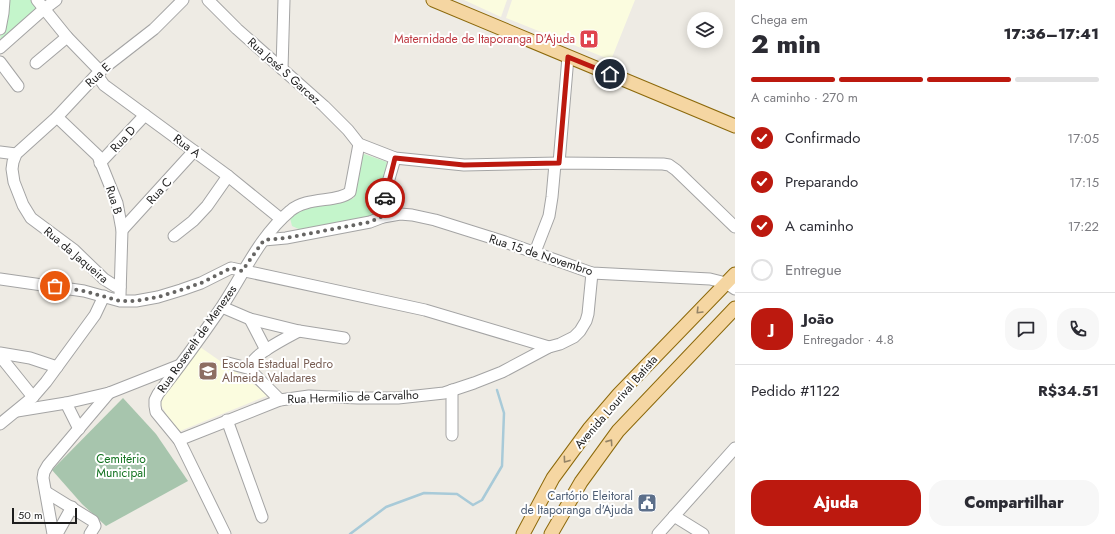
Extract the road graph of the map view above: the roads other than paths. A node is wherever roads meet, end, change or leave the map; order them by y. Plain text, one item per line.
1 (4, 0) edge
2 (37, 0) edge
3 (56, 0) edge
4 (184, 0) edge
5 (208, 0) edge
6 (284, 0) edge
7 (433, 0) edge
8 (44, 9) junction
9 (0, 30) edge
10 (67, 37) junction
11 (0, 48) edge
12 (568, 57) junction
13 (0, 62) edge
14 (36, 63) dead end
15 (282, 69) junction
16 (100, 71) junction
17 (18, 86) dead end
18 (145, 115) junction
19 (57, 117) junction
20 (735, 126) edge
21 (359, 144) junction
22 (0, 152) edge
23 (194, 152) junction
24 (16, 154) junction
25 (395, 158) junction
26 (100, 163) junction
27 (557, 163) junction
28 (228, 176) junction
29 (383, 216) junction
30 (281, 219) junction
31 (735, 227) edge
32 (122, 230) junction
33 (174, 236) dead end
34 (264, 240) junction
35 (536, 252) junction
36 (242, 271) junction
37 (592, 273) junction
38 (0, 279) edge
39 (733, 279) edge
40 (120, 287) junction
41 (104, 296) junction
42 (120, 301) junction
43 (222, 307) junction
44 (735, 308) edge
45 (250, 319) junction
46 (299, 331) junction
47 (344, 338) dead end
48 (549, 347) junction
49 (266, 350) junction
50 (0, 353) edge
51 (0, 356) edge
52 (228, 363) dead end
53 (181, 364) junction
54 (58, 367) junction
55 (251, 369) junction
56 (452, 390) junction
57 (109, 393) junction
58 (33, 397) junction
59 (280, 400) junction
60 (66, 403) junction
61 (17, 411) junction
62 (227, 420) junction
63 (0, 424) edge
64 (79, 429) junction
65 (452, 435) dead end
66 (179, 440) junction
67 (735, 448) edge
68 (46, 492) junction
69 (72, 507) junction
70 (674, 516) junction
71 (262, 517) dead end
72 (53, 534) edge
73 (57, 534) edge
74 (90, 534) edge
75 (225, 534) edge
76 (523, 534) edge
77 (551, 534) edge
78 (658, 534) edge
79 (703, 534) edge

1 - 9 street
2 - 8 street, Rua A
3 - 8 street
4 - 16 street, Rua E
5 - 15 street, Rua José S Garcez
6 - 15 street
7 - 12 main road
8 - 10 street, Rua A
8 - 11 street
10 - 14 street
10 - 16 street, Rua A
12 - 20 main road
12 - 27 street
13 - 17 street
15 - 21 street, Rua José S Garcez
16 - 18 street, Rua A
16 - 19 street, Rua E
18 - 23 street, Rua A
18 - 26 street, Rua D
19 - 24 street, Rua E
19 - 26 street, Rua B
21 - 25 street
21 - 30 street, Rua Rosevelt de Menezes
22 - 24 street
23 - 28 street, Rua A
23 - 32 street, Rua C
24 - 40 street, Rua da Jaqueira
25 - 27 street
25 - 29 street
26 - 32 street, Rua B
27 - 31 street
27 - 35 street
28 - 30 street, Rua A
28 - 33 street
29 - 34 street, Rua 15 de Novembro
29 - 35 street, Rua 15 de Novembro
30 - 34 street, Rua Rosevelt de Menezes
32 - 40 street, Rua B
34 - 36 street, Rua Rosevelt de Menezes
35 - 37 street, Rua 15 de Novembro
36 - 42 street, Rua Rosevelt de Menezes
36 - 43 street, Rua Rosevelt de Menezes
36 - 48 street
37 - 39 street, Rua 15 de Novembro
37 - 48 street, Rua Hermilio de Carvalho
38 - 41 street, Rua Rosevelt de Menezes
39 -> 76 main road, Avenida Lourival Batista
40 - 42 street, Rua B
41 - 42 street, Rua Rosevelt de Menezes
41 - 54 street
43 - 45 street
43 - 53 street, Rua Rosevelt de Menezes
77 -> 44 main road, Avenida Lourival Batista
45 - 46 street
45 - 49 street
46 - 47 street
46 - 49 street
48 - 56 street, Rua Hermilio de Carvalho
49 - 55 street
50 - 54 street
51 - 58 street
52 - 55 street
53 - 57 street
53 - 66 street, Rua Rosevelt de Menezes
54 - 58 street
55 - 59 street
56 - 59 street, Rua Hermilio de Carvalho
56 - 65 street
57 - 60 street
57 - 64 street
58 - 61 street
59 - 62 street, Rua Hermilio de Carvalho
60 - 61 street
60 - 64 street
61 - 63 street
62 - 66 street, Rua Hermilio de Carvalho
62 - 71 street
64 - 68 street
66 - 75 street, Rua Rosevelt de Menezes
67 - 70 street
68 - 69 street
68 - 72 street
69 - 73 street
69 - 74 street
70 - 78 street
70 - 79 street

